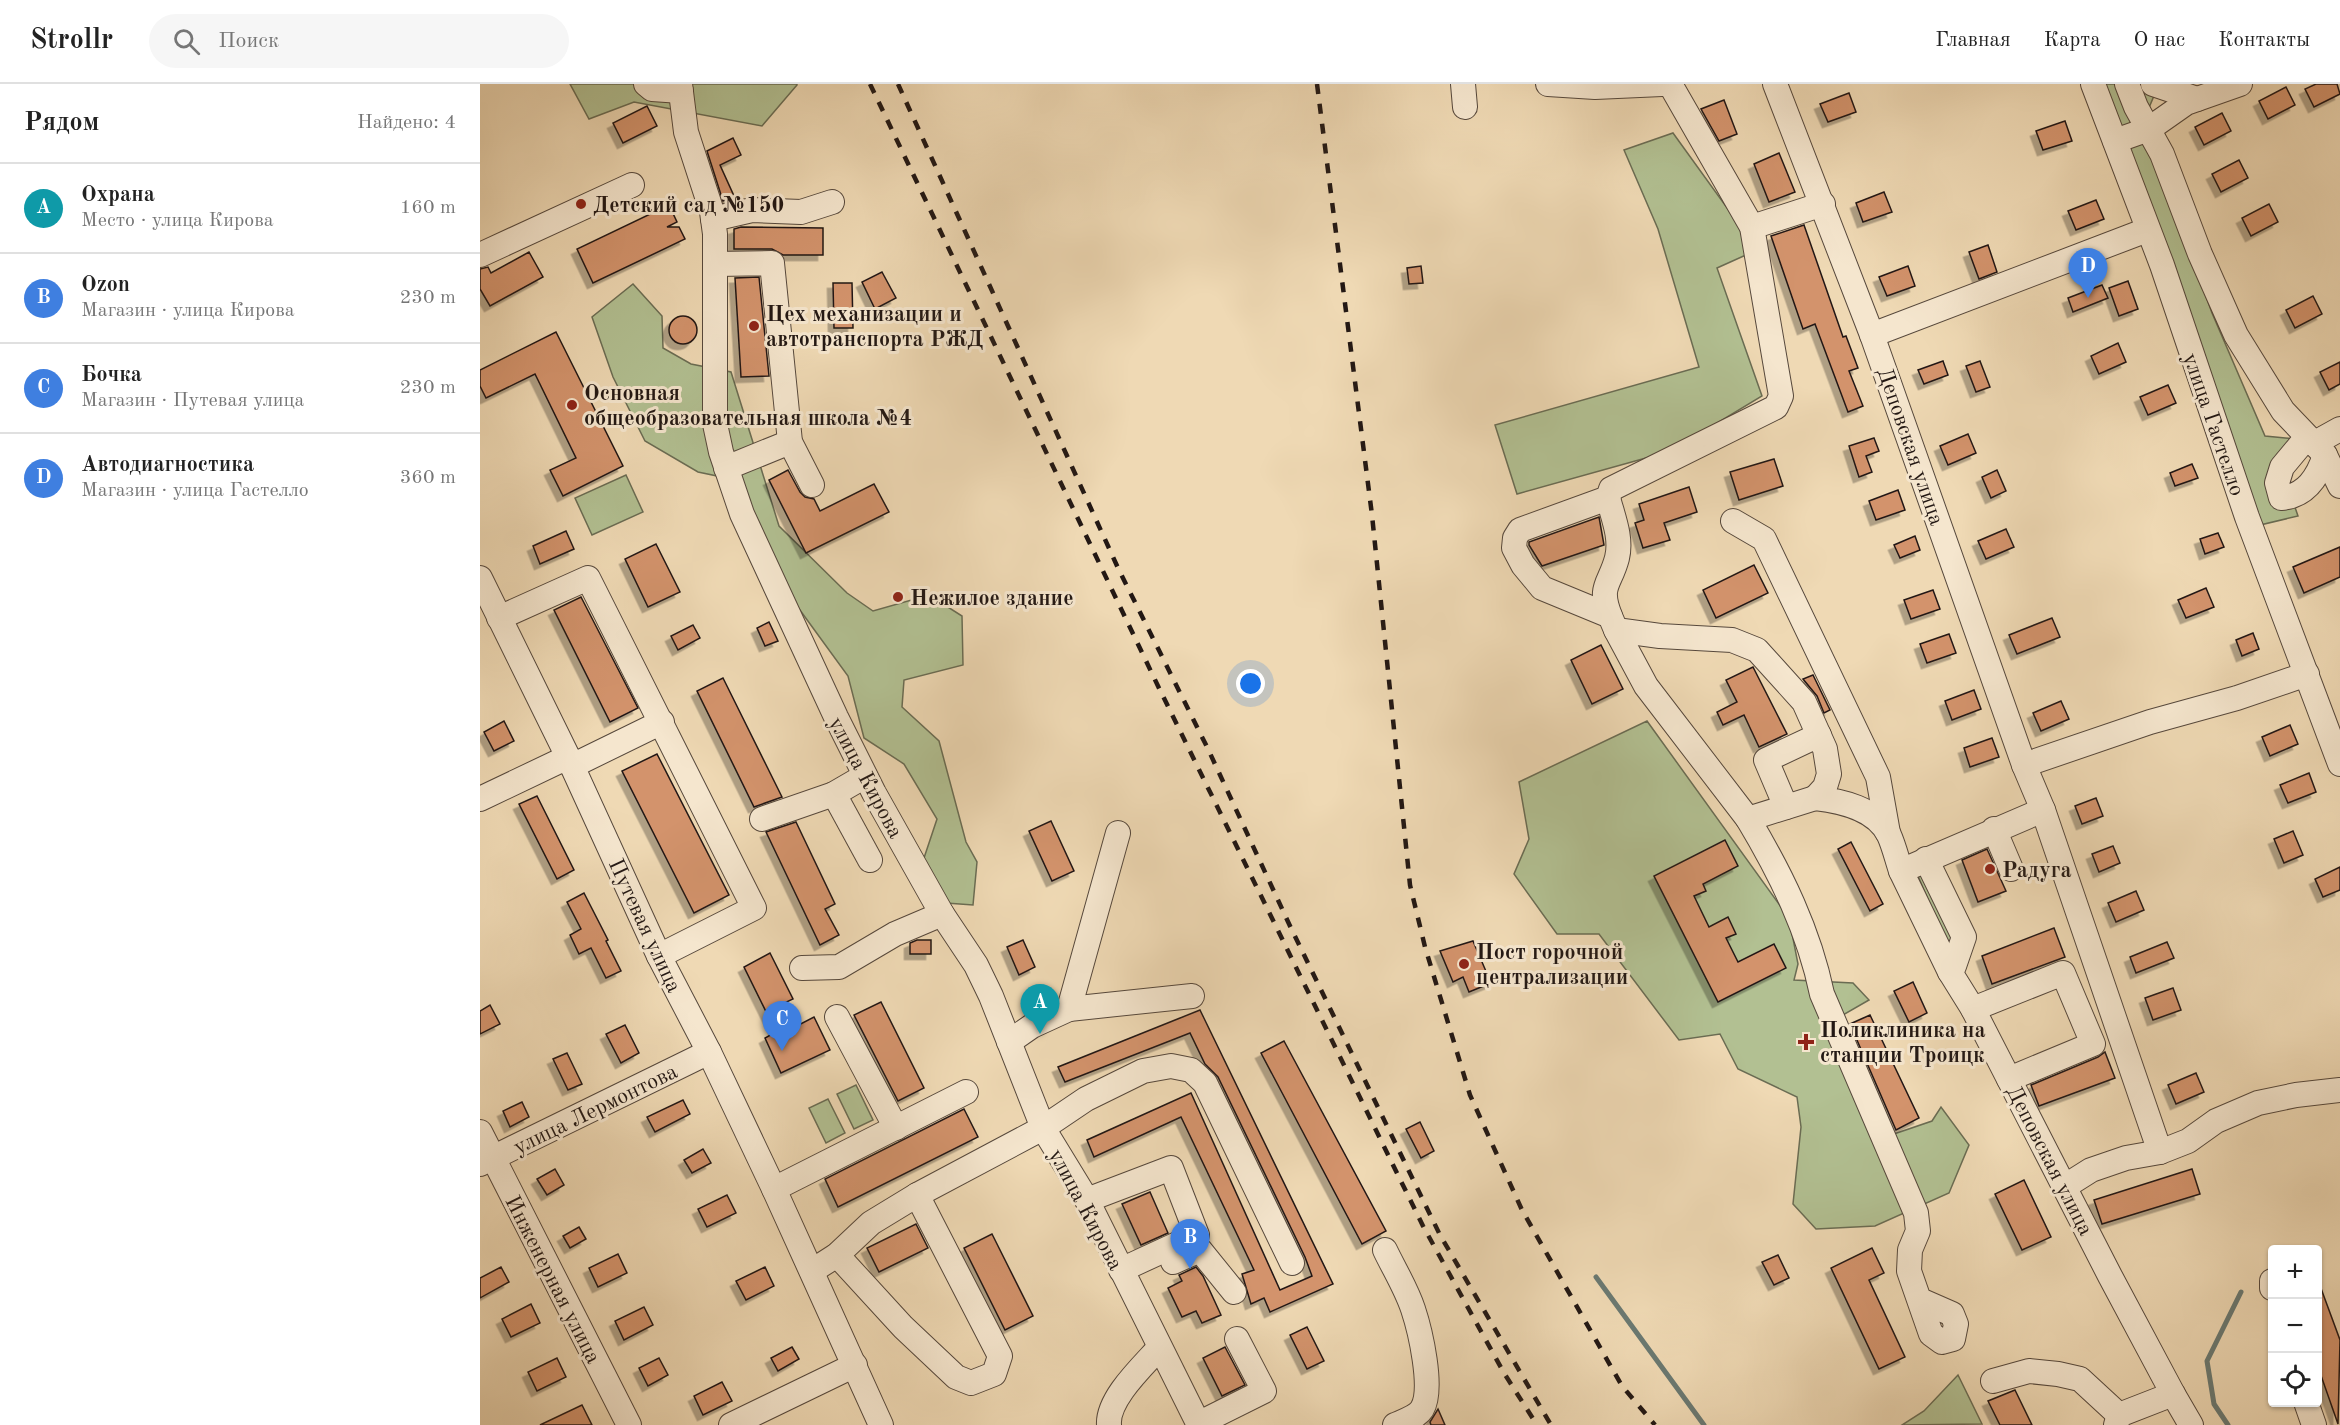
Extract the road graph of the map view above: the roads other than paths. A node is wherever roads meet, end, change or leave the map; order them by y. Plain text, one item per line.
1 (646, 84) edge
2 (1548, 84) edge
3 (1662, 84) edge
4 (1670, 84) edge
5 (1775, 84) edge
6 (2093, 84) edge
7 (2127, 84) edge
8 (2153, 84) edge
9 (2240, 84) edge
10 (681, 88) edge
11 (2197, 99) junction
12 (2149, 129) junction
13 (2115, 141) junction
14 (632, 185) dead end
15 (832, 202) dead end
16 (1823, 204) junction
17 (713, 219) junction
18 (1752, 227) junction
19 (2147, 230) junction
20 (480, 255) edge
21 (716, 264) junction
22 (1872, 335) junction
23 (2340, 429) edge
24 (790, 442) junction
25 (2315, 445) junction
26 (726, 468) junction
27 (812, 485) dead end
28 (2340, 486) edge
29 (1608, 498) junction
30 (1733, 521) dead end
31 (480, 578) edge
32 (499, 618) junction
33 (1613, 623) junction
34 (2307, 674) junction
35 (662, 722) junction
36 (1819, 735) junction
37 (570, 762) junction
38 (2340, 764) edge
39 (2024, 765) junction
40 (865, 776) junction
41 (834, 794) junction
42 (1815, 798) junction
43 (480, 799) edge
44 (1786, 807) junction
45 (2043, 810) junction
46 (762, 819) dead end
47 (1748, 819) junction
48 (1994, 829) junction
49 (1118, 833) dead end
50 (1888, 833) junction
51 (1926, 859) junction
52 (870, 860) dead end
53 (2011, 869) dead end
54 (1901, 871) junction
55 (942, 914) junction
56 (658, 956) junction
57 (802, 968) dead end
58 (1950, 972) junction
59 (1192, 996) dead end
60 (1069, 1009) junction
61 (1973, 1009) junction
62 (837, 1017) dead end
63 (1009, 1042) junction
64 (709, 1052) junction
65 (2009, 1079) junction
66 (2340, 1090) edge
67 (966, 1092) dead end
68 (896, 1128) junction
69 (1043, 1128) junction
70 (480, 1132) edge
71 (2160, 1152) junction
72 (486, 1161) edge
73 (2064, 1187) junction
74 (774, 1189) junction
75 (916, 1195) junction
76 (1087, 1200) junction
77 (1385, 1250) dead end
78 (837, 1255) junction
79 (1292, 1263) dead end
80 (812, 1271) junction
81 (1124, 1276) junction
82 (1234, 1292) dead end
83 (1920, 1300) dead end
84 (1237, 1339) dead end
85 (1159, 1348) junction
86 (855, 1365) junction
87 (1993, 1381) dead end
88 (2172, 1394) junction
89 (2308, 1407) edge
90 (2118, 1420) edge
91 (1408, 1422) edge
92 (629, 1425) edge
93 (731, 1425) edge
94 (881, 1425) edge
95 (1109, 1425) edge
96 (1198, 1425) edge
97 (2191, 1425) edge
98 (2314, 1425) edge

1 - 10 street
2 - 3 street
4 - 18 street
5 - 16 street, Деповская улица
6 - 13 street, улица Гастелло
7 - 12 street
8 - 11 street
9 - 11 street
10 - 17 street, улица Кирова
11 - 12 street
12 - 13 street
12 - 25 street
13 - 19 street, улица Гастелло
14 - 20 street
15 - 17 street
16 - 18 street
16 - 22 street, Деповская улица
17 - 21 street, улица Кирова
18 - 29 street
19 - 22 street
19 - 34 street, улица Гастелло
21 - 24 street
21 - 26 street, улица Кирова
22 - 39 street, Деповская улица
23 - 25 street
24 - 26 street
24 - 27 street
25 - 28 street
26 - 40 street, улица Кирова
29 - 33 street
29 - 33 street
30 - 50 street, Деповская улица
31 - 32 street, Путевая улица
32 - 35 street
32 - 37 street, Путевая улица
33 - 36 street
33 - 47 street
34 - 38 street, улица Гастелло
34 - 39 street
35 - 37 street
35 - 56 street
36 - 42 street
36 - 44 street
37 - 43 street
37 - 56 street, Путевая улица
39 - 45 street, Деповская улица
40 - 41 street
40 - 55 street, улица Кирова
41 - 46 street
41 - 52 street
42 - 44 street
42 - 50 street
44 - 47 street
45 - 48 street
45 - 71 street, Деповская улица
47 - 83 street
48 - 51 street
48 - 53 street
49 - 60 street
50 - 54 street, Деповская улица
51 - 54 street
51 - 58 street
54 - 58 street, Деповская улица
55 - 57 street
55 - 63 street, улица Кирова
56 - 64 street, Путевая улица
58 - 61 street, Деповская улица
59 - 60 street
60 - 63 street
61 - 65 street, Деповская улица
61 - 65 street
62 - 68 street
63 - 69 street, улица Кирова
64 - 72 street, улица Лермонтова
64 - 74 street, Путевая улица
65 - 73 street, Деповская улица
66 - 71 street
67 - 68 street
68 - 74 street
69 - 75 street
69 - 76 street, улица Кирова
69 - 79 street
70 - 72 street, Инженерная улица
71 - 73 street
72 - 92 street, Инженерная улица
73 - 88 street, Деповская улица
74 - 80 street, Путевая улица
75 - 78 street
75 - 78 street
76 - 81 street, улица Кирова
76 - 81 street
77 - 91 street
78 - 80 street
80 - 86 street, Путевая улица
81 - 82 street
81 - 85 street, улица Кирова
84 - 96 street
85 - 95 street
85 - 96 street, улица Кирова
86 - 93 street
86 - 94 street, Путевая улица
87 - 90 street
88 - 90 street
88 - 97 street, Деповская улица
89 - 98 street

